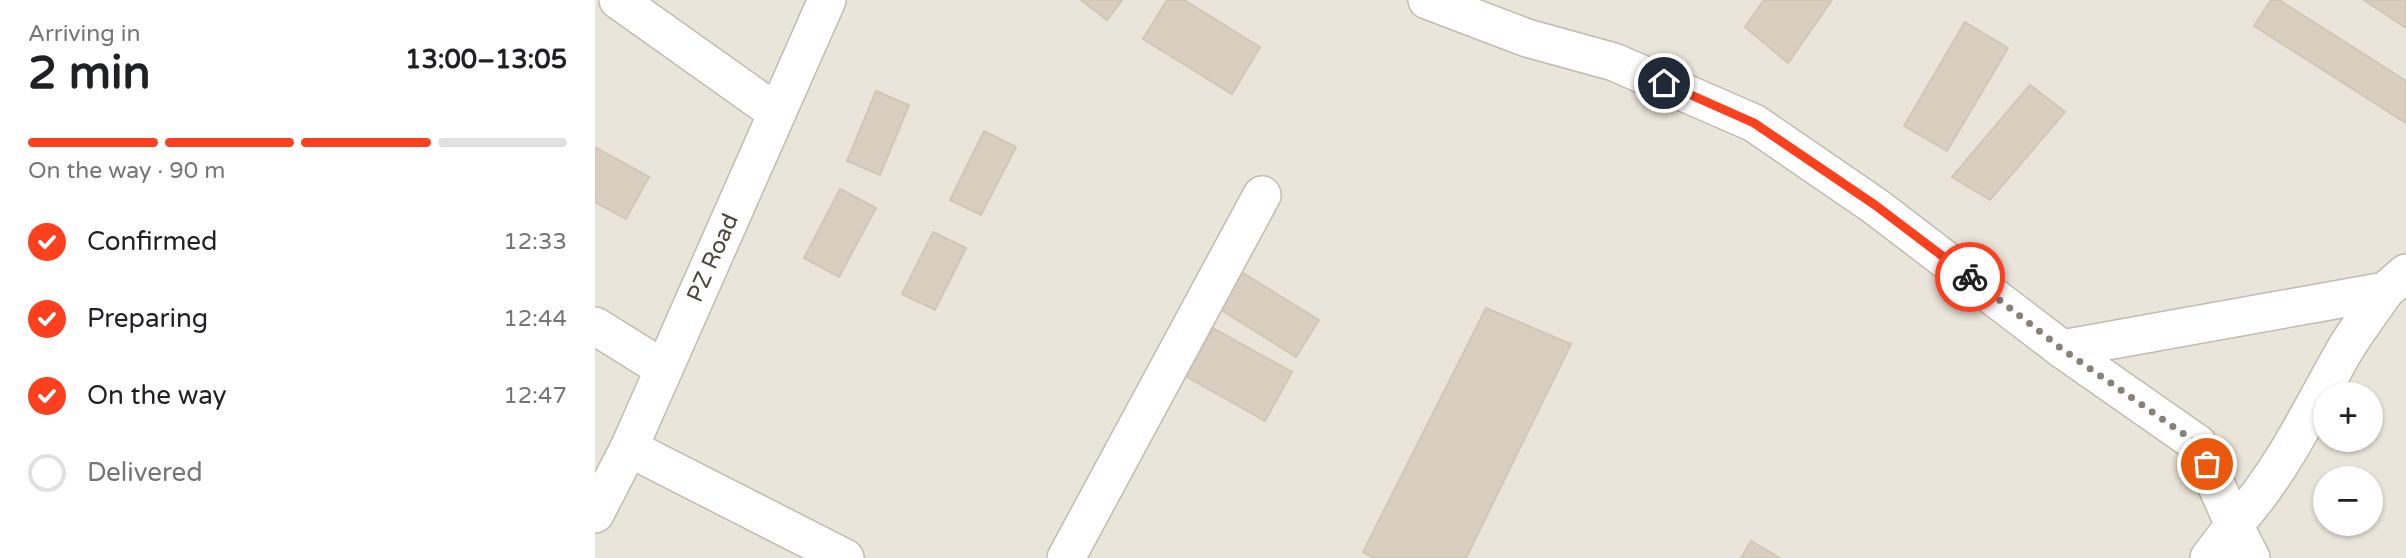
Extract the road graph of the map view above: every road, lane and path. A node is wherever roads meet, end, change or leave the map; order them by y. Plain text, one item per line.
1 (618, 0) edge
2 (827, 0) edge
3 (1427, 0) edge
4 (777, 113) junction
5 (1262, 195) dead end
6 (2395, 282) edge
7 (595, 326) edge
8 (2062, 349) junction
9 (664, 369) junction
10 (629, 448) junction
11 (595, 514) edge
12 (2234, 525) junction
13 (845, 558) edge
14 (1066, 558) edge
15 (2209, 558) edge
16 (2251, 558) edge

1 - 4 street
2 - 4 street, PZ Road
3 - 8 street
4 - 9 street, PZ Road
5 - 14 street
6 - 8 street
6 - 12 street
7 - 9 street
8 - 12 street
9 - 10 street, PZ Road
10 - 11 street, PZ Road
10 - 13 street
12 - 15 street
12 - 16 street

